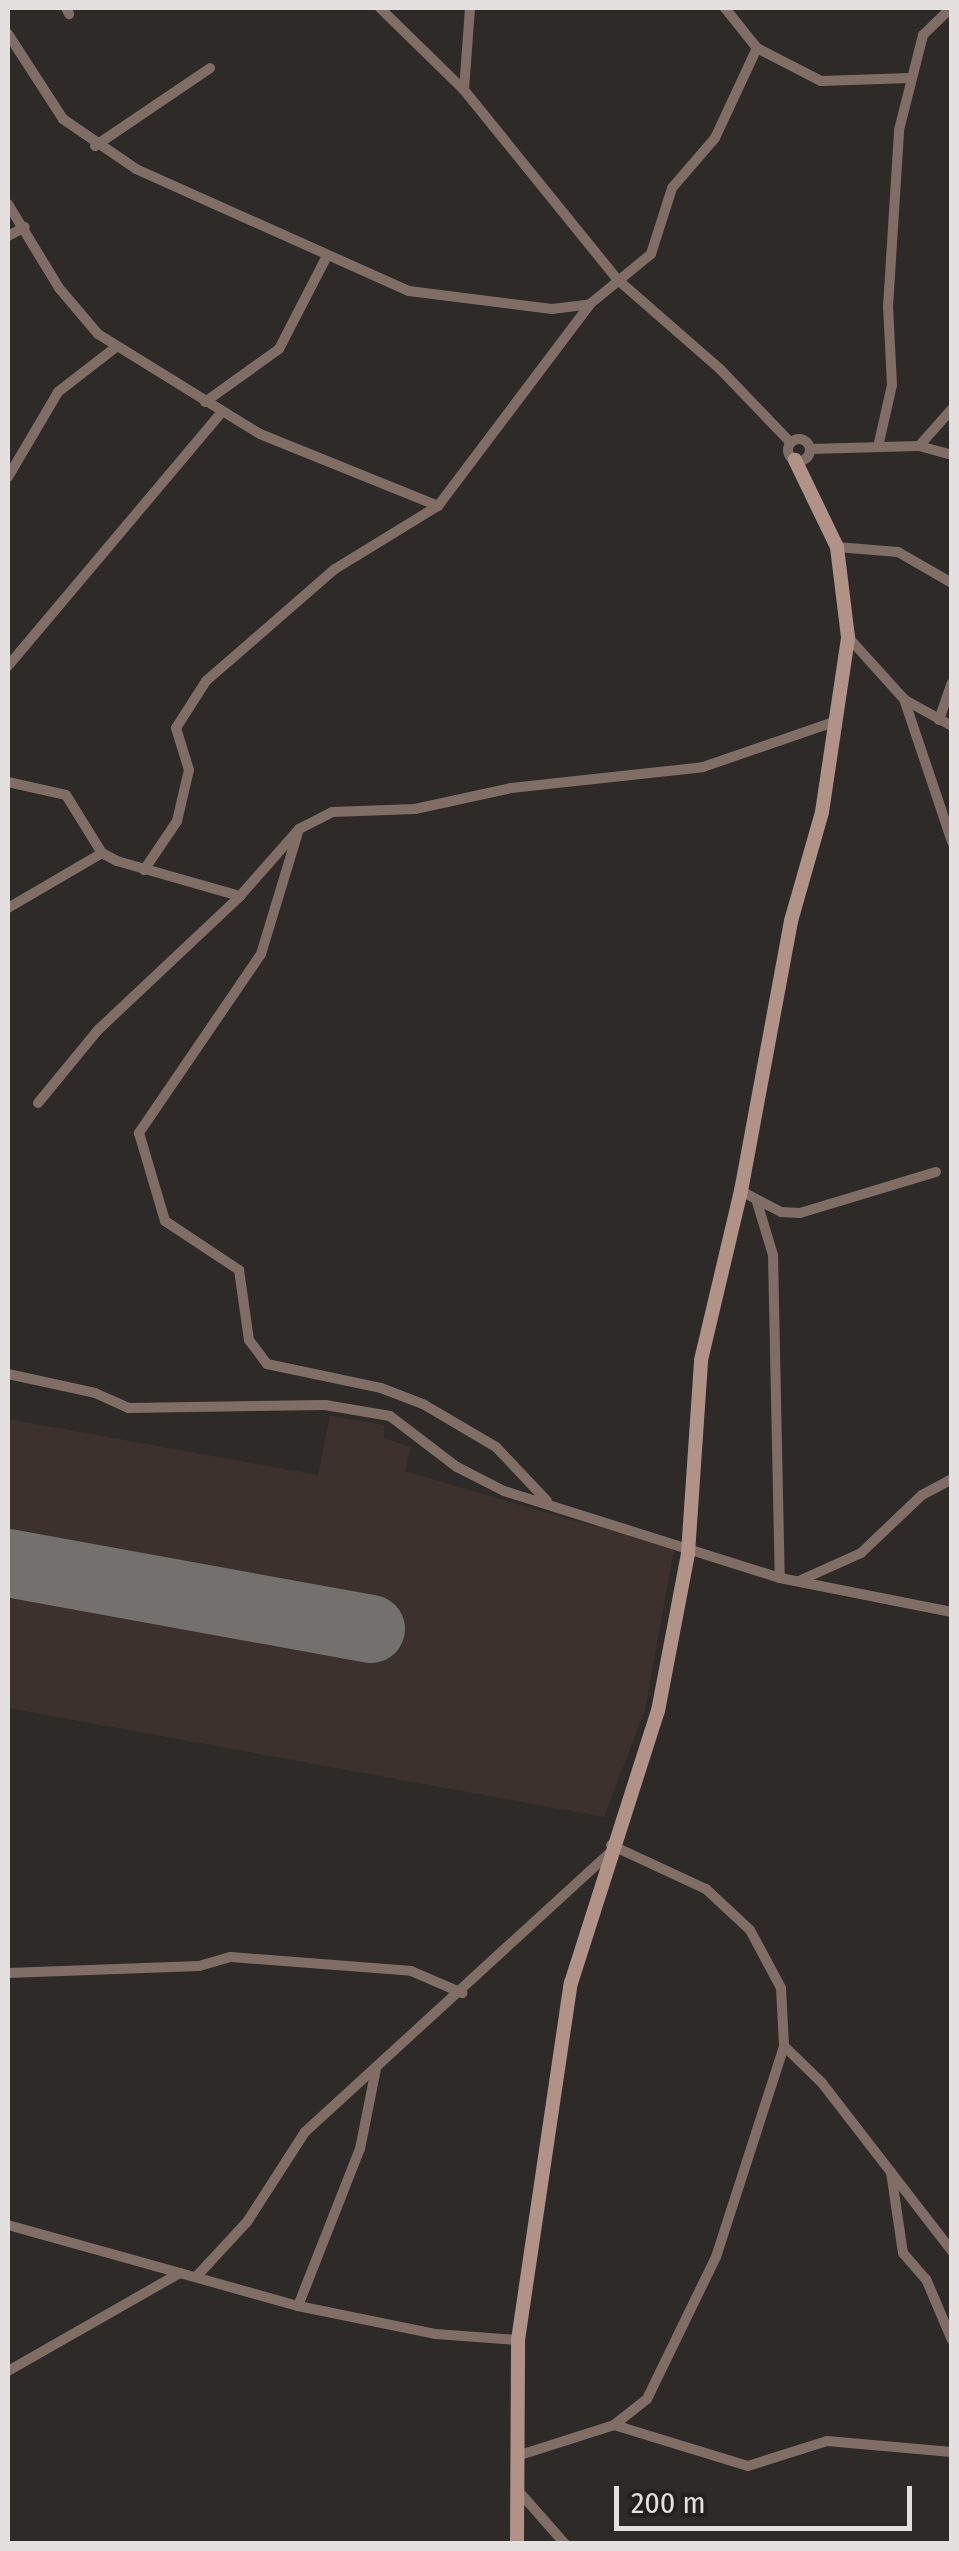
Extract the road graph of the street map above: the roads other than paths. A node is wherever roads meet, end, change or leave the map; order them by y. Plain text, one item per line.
1 (380, 8) edge
2 (470, 8) edge
3 (726, 8) edge
4 (951, 8) edge
5 (8, 34) edge
6 (757, 48) junction
7 (210, 68) dead end
8 (910, 78) junction
9 (464, 90) junction
10 (95, 146) junction
11 (8, 204) edge
12 (24, 226) junction
13 (8, 236) edge
14 (326, 258) junction
15 (618, 280) junction
16 (590, 304) junction
17 (116, 346) junction
18 (205, 402) junction
19 (952, 408) edge
20 (222, 412) junction
21 (790, 442) junction
22 (920, 446) junction
23 (878, 447) junction
24 (810, 449) junction
25 (952, 455) edge
26 (795, 460) junction
27 (8, 477) edge
28 (438, 506) junction
29 (838, 548) junction
30 (952, 583) edge
31 (848, 637) junction
32 (8, 666) edge
33 (952, 683) edge
34 (904, 699) junction
35 (940, 720) junction
36 (834, 722) junction
37 (952, 726) edge
38 (8, 782) edge
39 (299, 829) junction
40 (952, 842) edge
41 (102, 852) junction
42 (144, 870) junction
43 (240, 896) junction
44 (8, 908) edge
45 (38, 1103) dead end
46 (936, 1172) dead end
47 (741, 1191) junction
48 (757, 1202) junction
49 (8, 1374) edge
50 (950, 1478) edge
51 (548, 1502) junction
52 (688, 1553) junction
53 (780, 1578) junction
54 (802, 1580) junction
55 (952, 1612) edge
56 (609, 1850) junction
57 (8, 1973) edge
58 (462, 1992) junction
59 (784, 2046) junction
60 (376, 2069) junction
61 (891, 2171) junction
62 (8, 2224) edge
63 (952, 2250) edge
64 (180, 2273) junction
65 (196, 2276) junction
66 (298, 2306) junction
67 (518, 2340) junction
68 (952, 2340) edge
69 (8, 2372) edge
70 (614, 2426) junction
71 (952, 2452) edge
72 (520, 2455) junction
73 (522, 2496) junction
74 (518, 2544) edge
75 (565, 2544) edge

1 - 9 street
2 - 9 street
3 - 6 street
4 - 8 street
5 - 10 street
6 - 8 street
6 - 15 street
7 - 10 street
8 - 23 street
9 - 15 street
10 - 14 street
11 - 12 street
12 - 13 street
12 - 17 street
14 - 16 street
14 - 18 street
15 - 16 street
15 - 21 street
16 - 28 street
17 - 18 street
17 - 27 street
18 - 20 street
19 - 22 street
20 - 28 street
20 - 32 street
21 - 24 street
21 - 26 street
22 - 23 street
22 - 25 street
23 - 24 street
24 - 26 street
26 - 29 street
28 - 42 street
29 - 30 street
29 - 31 street
31 - 34 street
31 - 36 street
33 - 35 street
34 - 35 street
34 - 40 street
35 - 37 street
36 - 39 street
36 - 47 street
38 - 41 street
39 - 43 street
39 - 51 street
41 - 42 street
41 - 44 street
42 - 43 street
43 - 45 street
46 - 48 street
47 - 48 street
47 - 52 street
48 - 53 street
49 - 51 street
50 - 54 street
51 - 52 street
52 - 53 street
52 - 56 street
53 - 54 street
54 - 55 street
56 - 58 street
56 - 59 street
56 - 67 street
57 - 58 street
58 - 60 street
59 - 61 street
59 - 70 street
60 - 65 street
60 - 66 street
61 - 63 street
61 - 68 street
62 - 64 street
64 - 65 street
64 - 69 street
65 - 66 street
66 - 67 street
67 - 72 street
70 - 71 street
70 - 72 street
72 - 73 street
73 - 74 street
73 - 75 street

